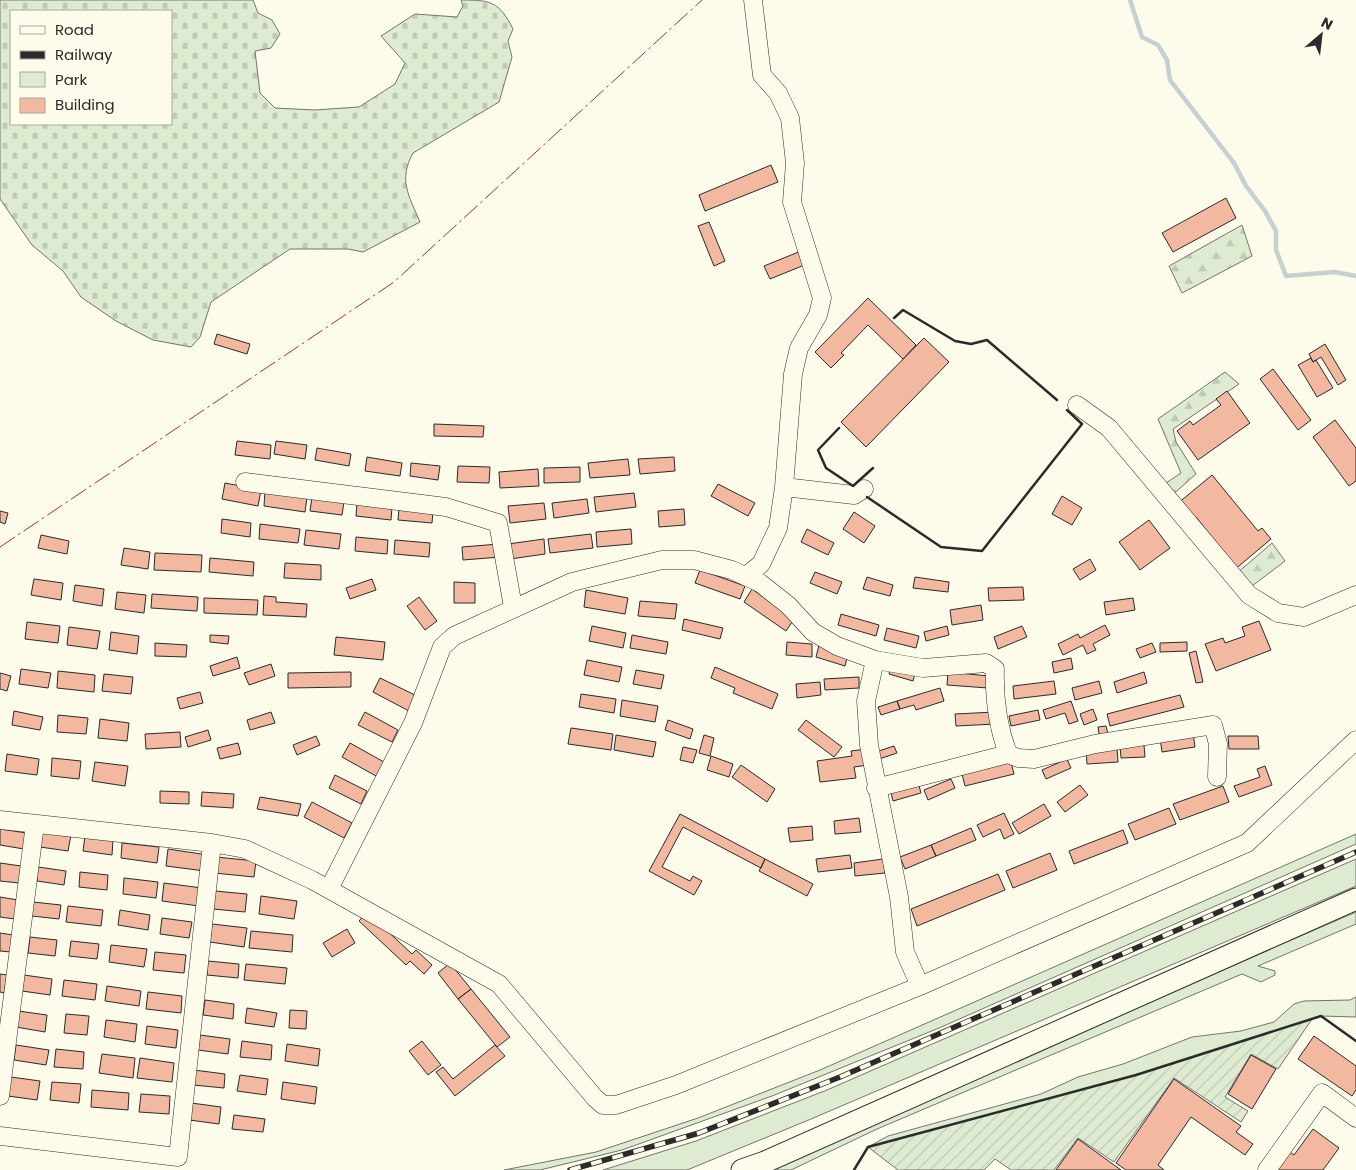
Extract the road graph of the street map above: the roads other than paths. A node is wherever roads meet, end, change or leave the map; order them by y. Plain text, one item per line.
1 (753, 0) edge
2 (1077, 405) dead end
3 (245, 482) dead end
4 (784, 487) junction
5 (864, 489) dead end
6 (746, 576) junction
7 (1356, 595) edge
8 (513, 608) junction
9 (876, 660) junction
10 (1356, 740) edge
11 (1008, 754) junction
12 (1217, 777) dead end
13 (876, 788) junction
14 (0, 820) edge
15 (34, 824) junction
16 (212, 843) junction
17 (329, 889) junction
18 (1356, 899) edge
19 (920, 986) junction
20 (0, 1096) edge
21 (1356, 1118) edge
22 (0, 1136) edge
23 (742, 1170) edge
24 (1267, 1170) edge

1 - 4 street
2 - 7 street
3 - 8 street
4 - 5 street
4 - 6 street
6 - 8 street
6 - 9 street
8 - 17 street
9 - 11 street
9 - 13 street
10 - 19 street
11 - 12 street
11 - 13 street
13 - 19 street
14 - 15 street
15 - 16 street
15 - 20 street
16 - 17 street
16 - 22 street
17 - 19 street
18 - 23 main road
21 - 24 street

